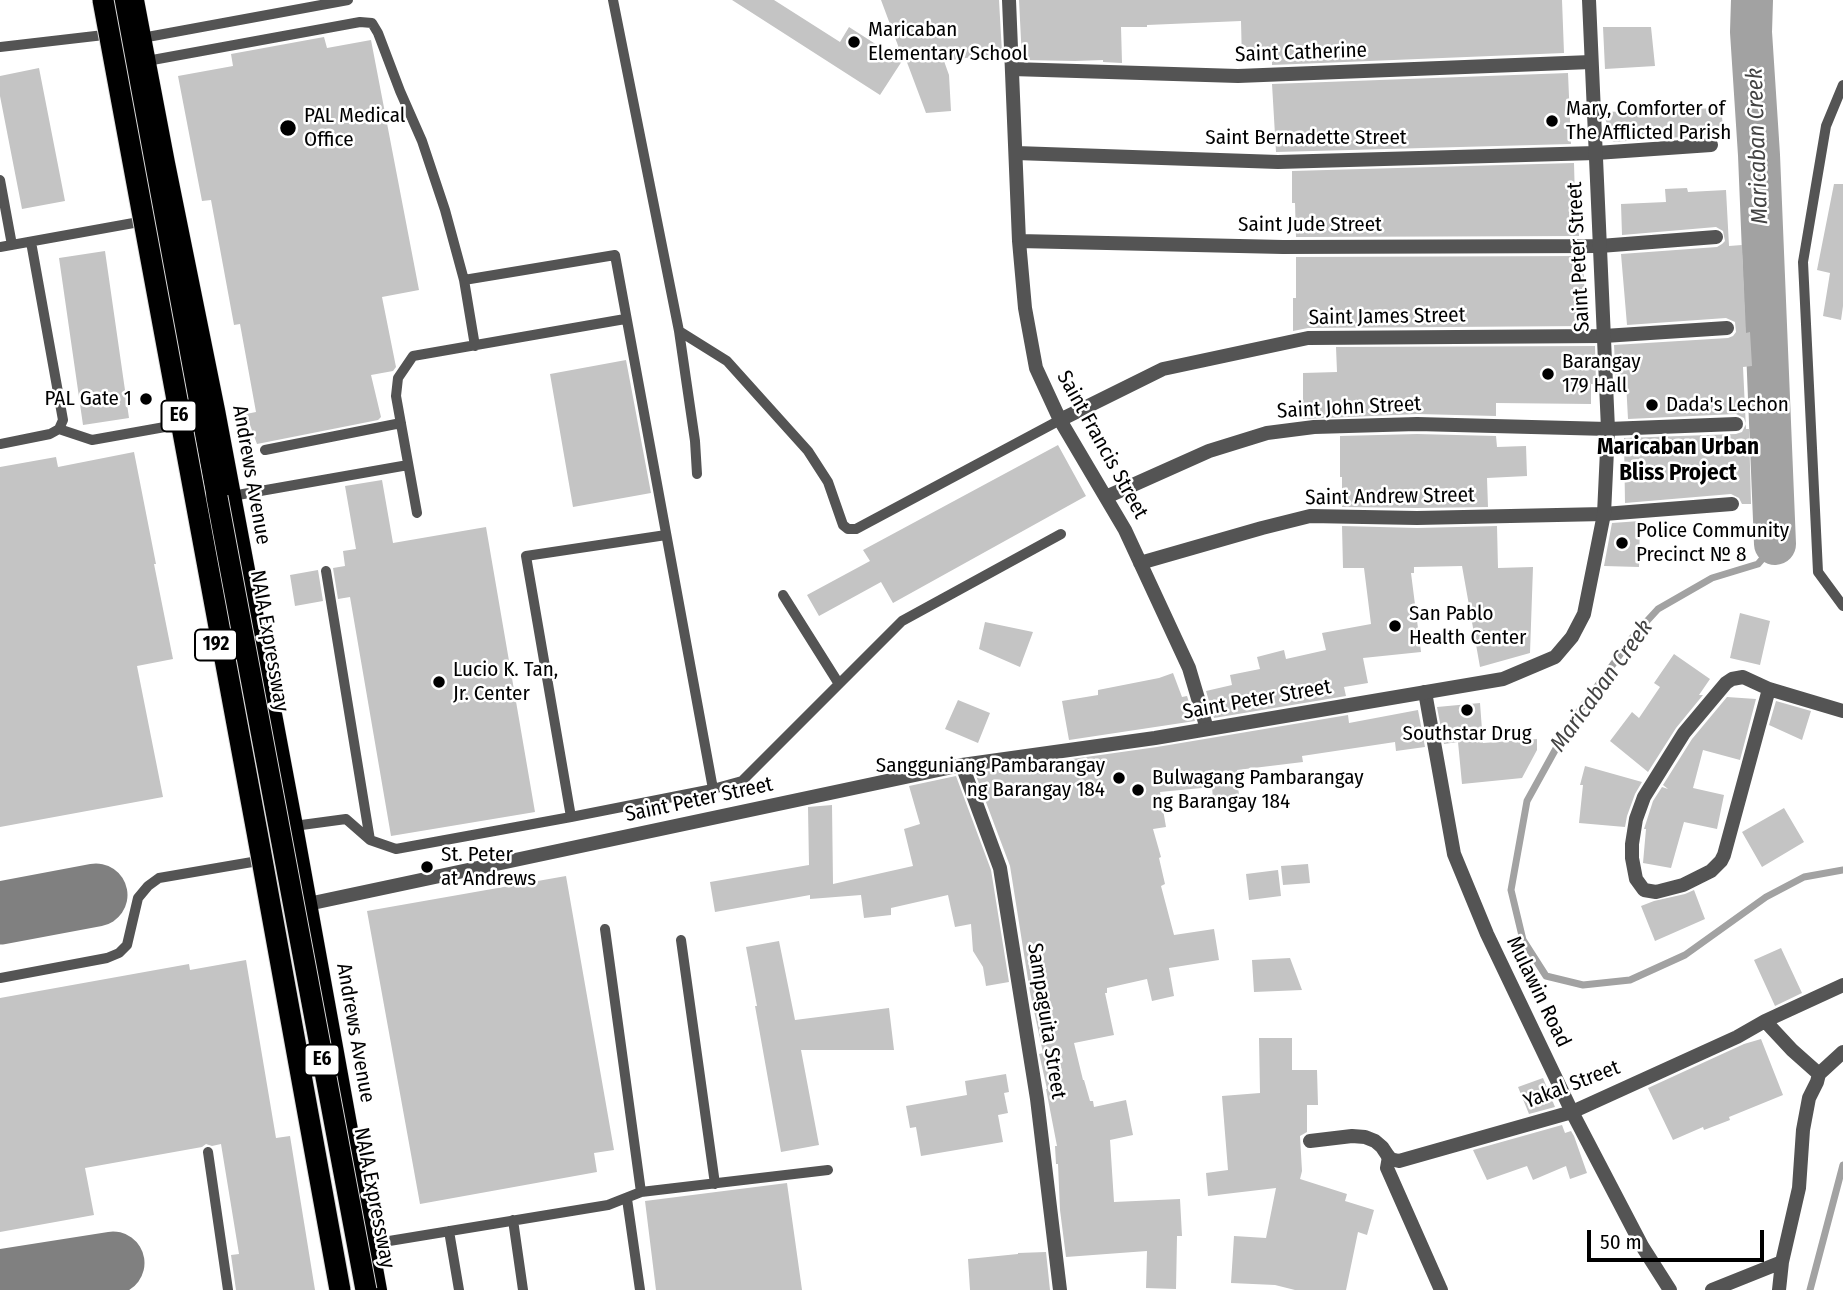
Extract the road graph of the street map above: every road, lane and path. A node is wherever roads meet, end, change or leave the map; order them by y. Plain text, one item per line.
1 (100, 0) edge
2 (124, 0) edge
3 (135, 0) edge
4 (348, 0) edge
5 (613, 0) edge
6 (1009, 0) edge
7 (1588, 0) edge
8 (104, 35) junction
9 (142, 38) junction
10 (0, 47) edge
11 (146, 61) junction
12 (1591, 62) junction
13 (1012, 69) junction
14 (1843, 85) edge
15 (1711, 145) dead end
16 (1016, 153) junction
17 (1596, 153) junction
18 (0, 180) edge
19 (139, 222) junction
20 (1716, 237) dead end
21 (32, 242) junction
22 (1019, 242) junction
23 (6, 246) edge
24 (1600, 246) junction
25 (464, 280) junction
26 (625, 318) junction
27 (1727, 328) dead end
28 (680, 331) junction
29 (1604, 336) junction
30 (475, 345) junction
31 (1060, 420) junction
32 (401, 423) junction
33 (1736, 424) dead end
34 (176, 425) junction
35 (59, 429) junction
36 (1608, 429) junction
37 (0, 444) edge
38 (265, 450) dead end
39 (408, 465) junction
40 (697, 474) dead end
41 (232, 496) junction
42 (1106, 497) junction
43 (1732, 504) dead end
44 (417, 513) dead end
45 (1604, 514) junction
46 (1061, 534) dead end
47 (666, 535) junction
48 (1140, 563) junction
49 (326, 571) dead end
50 (783, 595) dead end
51 (1843, 606) edge
52 (258, 639) junction
53 (216, 645) junction
54 (839, 684) junction
55 (1769, 689) junction
56 (1425, 692) junction
57 (1843, 711) edge
58 (1206, 729) junction
59 (962, 765) junction
60 (713, 789) junction
61 (571, 817) junction
62 (294, 826) junction
63 (370, 840) junction
64 (258, 861) junction
65 (308, 904) junction
66 (605, 929) dead end
67 (681, 940) dead end
68 (0, 978) edge
69 (1843, 985) edge
70 (1765, 1021) junction
71 (1843, 1052) edge
72 (1819, 1074) junction
73 (1572, 1112) junction
74 (1310, 1141) dead end
75 (208, 1152) dead end
76 (1388, 1157) junction
77 (828, 1170) dead end
78 (715, 1184) junction
79 (641, 1192) junction
80 (627, 1199) junction
81 (513, 1220) junction
82 (449, 1231) junction
83 (371, 1244) junction
84 (330, 1251) junction
85 (1782, 1262) junction
86 (228, 1290) edge
87 (338, 1290) edge
88 (366, 1290) edge
89 (378, 1290) edge
90 (458, 1290) edge
91 (523, 1290) edge
92 (640, 1290) edge
93 (1060, 1290) edge
94 (1441, 1290) edge
95 (1670, 1290) edge
96 (1712, 1290) edge
97 (1779, 1290) edge

1 - 8 main road, 192
1 - 87 highway, E6, bridge
2 - 88 highway, NAIA Expressway / E6, bridge
3 - 9 main road, Andrews Avenue / 192
4 - 9 lane
5 - 28 lane
6 - 13 street, Saint Francis Street
7 - 12 street, Saint Peter Street
8 - 10 lane
8 - 19 main road, 192
9 - 11 main road, Andrews Avenue / 192
11 - 25 lane
11 - 41 main road, Andrews Avenue / 192
12 - 13 street, Saint Catherine
12 - 17 street, Saint Peter Street
13 - 16 street, Saint Francis Street
14 - 51 lane
15 - 17 street, Saint Bernadette Street
16 - 17 street, Saint Bernadette Street
16 - 22 street, Saint Francis Street
17 - 24 street, Saint Peter Street
18 - 23 lane
19 - 21 lane
19 - 34 main road, 192
20 - 24 street, Saint Jude Street
21 - 23 lane
21 - 35 lane
22 - 24 street, Saint Jude Street
22 - 31 street, Saint Francis Street
24 - 29 street, Saint Peter Street
25 - 26 lane
25 - 30 lane
26 - 30 lane
26 - 47 lane
27 - 29 street, Saint James Street
28 - 31 lane
28 - 40 lane
29 - 31 street, Saint James Street
29 - 36 street, Saint Peter Street
30 - 32 lane
31 - 42 street, Saint Francis Street
32 - 38 lane
32 - 39 lane
33 - 36 street, Saint John Street
34 - 35 lane
34 - 53 main road, 192
35 - 37 lane
36 - 42 street, Saint John Street
36 - 45 street, Saint Peter Street
39 - 41 lane
39 - 44 lane
41 - 52 main road, Andrews Avenue / 192
42 - 48 street, Saint Francis Street
43 - 45 street, Saint Andrew Street
45 - 48 street, Saint Andrew Street
45 - 56 street, Saint Peter Street
46 - 54 lane
47 - 60 lane
47 - 61 lane
48 - 58 street, Saint Francis Street
49 - 63 lane
50 - 54 lane
52 - 53 main road
52 - 62 main road, Andrews Avenue / 192
53 - 64 main road, 192
54 - 60 lane
55 - 55 street
55 - 57 street
56 - 58 street, Saint Peter Street
56 - 73 street, Mulawin Road
58 - 59 street, Saint Peter Street
59 - 65 street, Saint Peter Street
59 - 93 street, Sampaguita Street
60 - 61 lane
61 - 63 lane
62 - 63 lane
62 - 65 main road, Andrews Avenue / 192
64 - 68 lane
64 - 84 main road, 192
65 - 83 main road, Andrews Avenue / 192
66 - 79 lane
67 - 78 lane
69 - 70 street, Yakal Street
70 - 72 street
70 - 73 street, Yakal Street
71 - 72 street
72 - 85 street
73 - 76 street, Yakal Street
73 - 95 street, Mulawin Road
74 - 76 street
75 - 86 lane
76 - 94 street
77 - 78 lane
78 - 79 lane
79 - 80 lane
80 - 81 lane
80 - 92 lane
81 - 82 lane
81 - 91 lane
82 - 83 lane
82 - 90 lane
83 - 84 main road
83 - 89 main road, Andrews Avenue / 192
84 - 87 main road, 192
85 - 96 street
85 - 97 street

